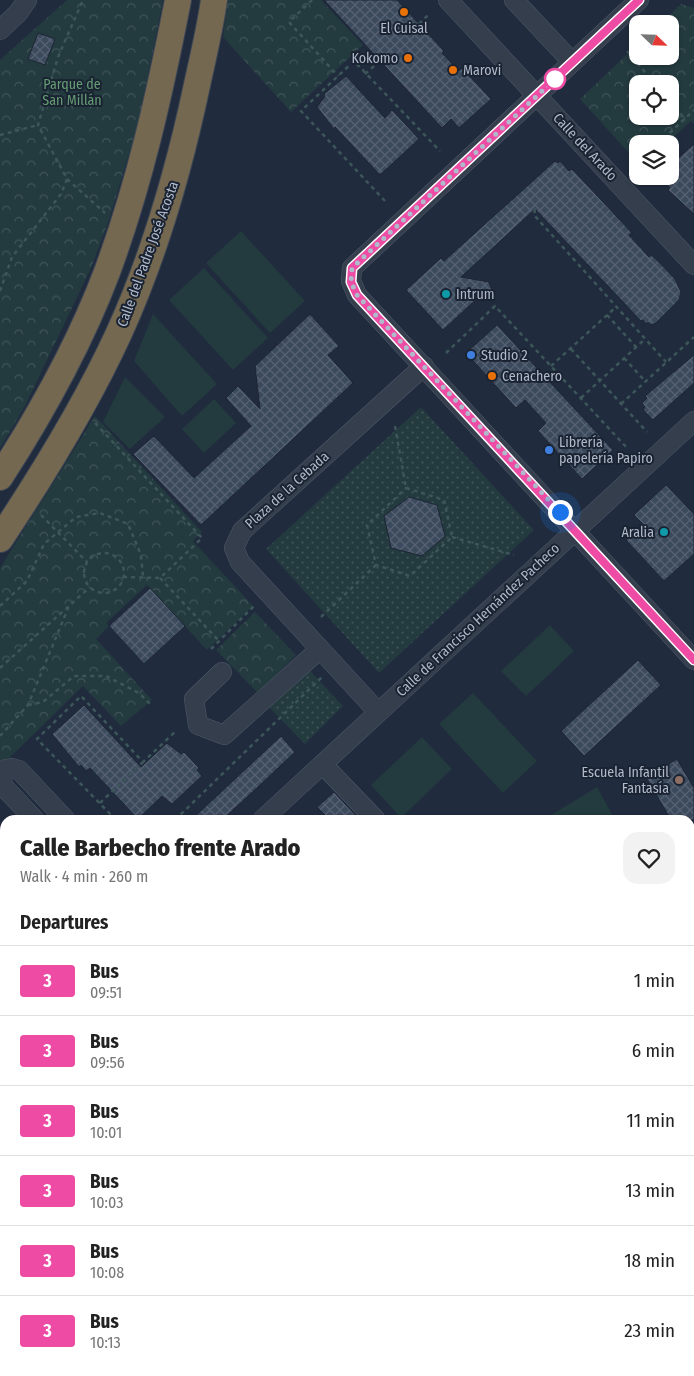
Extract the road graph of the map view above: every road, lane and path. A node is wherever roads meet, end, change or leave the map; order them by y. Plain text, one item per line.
1 (27, 0) edge
2 (83, 0) edge
3 (178, 0) edge
4 (214, 0) edge
5 (312, 0) edge
6 (448, 0) edge
7 (514, 0) edge
8 (639, 0) edge
9 (430, 13) dead end
10 (419, 24) dead end
11 (0, 30) edge
12 (627, 50) dead end
13 (380, 61) dead end
14 (572, 62) junction
15 (365, 74) junction
16 (648, 75) edge
17 (338, 76) junction
18 (537, 96) junction
19 (694, 110) edge
20 (679, 112) edge
21 (685, 119) junction
22 (38, 125) junction
23 (0, 135) edge
24 (668, 135) edge
25 (440, 151) dead end
26 (66, 179) junction
27 (385, 201) dead end
28 (535, 209) dead end
29 (106, 213) dead end
30 (694, 265) edge
31 (0, 291) edge
32 (616, 306) junction
33 (607, 315) junction
34 (694, 337) edge
35 (645, 339) junction
36 (636, 347) junction
37 (571, 349) junction
38 (446, 353) dead end
39 (624, 358) junction
40 (666, 362) junction
41 (424, 366) junction
42 (552, 366) junction
43 (600, 380) junction
44 (646, 381) junction
45 (581, 398) junction
46 (621, 404) junction
47 (89, 417) dead end
48 (694, 421) edge
49 (395, 426) dead end
50 (647, 432) dead end
51 (628, 450) dead end
52 (0, 477) edge
53 (406, 488) junction
54 (39, 514) dead end
55 (576, 530) junction
56 (57, 531) junction
57 (452, 537) junction
58 (0, 539) edge
59 (514, 555) dead end
60 (87, 562) junction
61 (376, 566) junction
62 (123, 577) junction
63 (143, 577) junction
64 (160, 578) junction
65 (90, 587) junction
66 (259, 601) dead end
67 (0, 606) edge
68 (69, 606) junction
69 (321, 617) dead end
70 (218, 641) junction
71 (211, 649) dead end
72 (320, 649) junction
73 (694, 660) edge
74 (0, 668) edge
75 (222, 672) dead end
76 (325, 674) dead end
77 (28, 705) junction
78 (151, 705) dead end
79 (378, 712) junction
80 (176, 731) dead end
81 (0, 736) edge
82 (143, 762) junction
83 (329, 771) dead end
84 (100, 803) junction
85 (30, 815) edge
86 (61, 815) edge
87 (111, 815) edge
88 (180, 815) edge
89 (267, 815) edge
90 (371, 815) edge

1 - 11 street
2 - 22 path
3 - 52 highway
4 - 58 highway, Calle del Padre José Acosta
5 - 17 path
6 - 18 street, Calle del Arado
7 - 14 street
8 - 14 street
9 - 10 path
12 - 16 path
13 - 15 path
14 - 18 street
15 - 17 path
15 - 25 path
17 - 27 path
18 - 30 street, Calle del Arado
18 - 41 street
19 - 21 path
20 - 21 path
21 - 24 path
22 - 23 path
22 - 26 path
26 - 29 path
26 - 31 path
28 - 32 path
32 - 33 path
32 - 35 path
33 - 36 path
33 - 37 path
34 - 40 path
35 - 36 path
35 - 40 path
36 - 39 path
37 - 42 path
37 - 43 path
38 - 42 path
39 - 43 path
39 - 44 path
40 - 44 path
41 - 55 street
41 - 72 street, Plaza de la Cebada
42 - 45 path
43 - 45 path
43 - 46 path
44 - 46 path
45 - 51 path
46 - 50 path
47 - 64 path
48 - 55 street, Calle de Francisco Hernández Pacheco
49 - 53 path
53 - 57 path
53 - 61 path
54 - 56 path
55 - 73 street
55 - 79 street, Calle de Francisco Hernández Pacheco
56 - 60 path
56 - 63 path
56 - 67 path
57 - 59 path
57 - 61 path
60 - 62 path
60 - 65 path
61 - 69 path
62 - 63 path
62 - 65 path
63 - 64 path
64 - 70 path
65 - 68 path
66 - 70 path
68 - 74 path
68 - 77 path
70 - 71 path
72 - 75 street
72 - 79 street, Plaza de la Cebada
76 - 88 path
77 - 78 path
77 - 81 path
79 - 89 street, Calle de Francisco Hernández Pacheco
80 - 82 path
82 - 84 path
82 - 84 path
83 - 90 street
84 - 87 path
85 - 86 street

